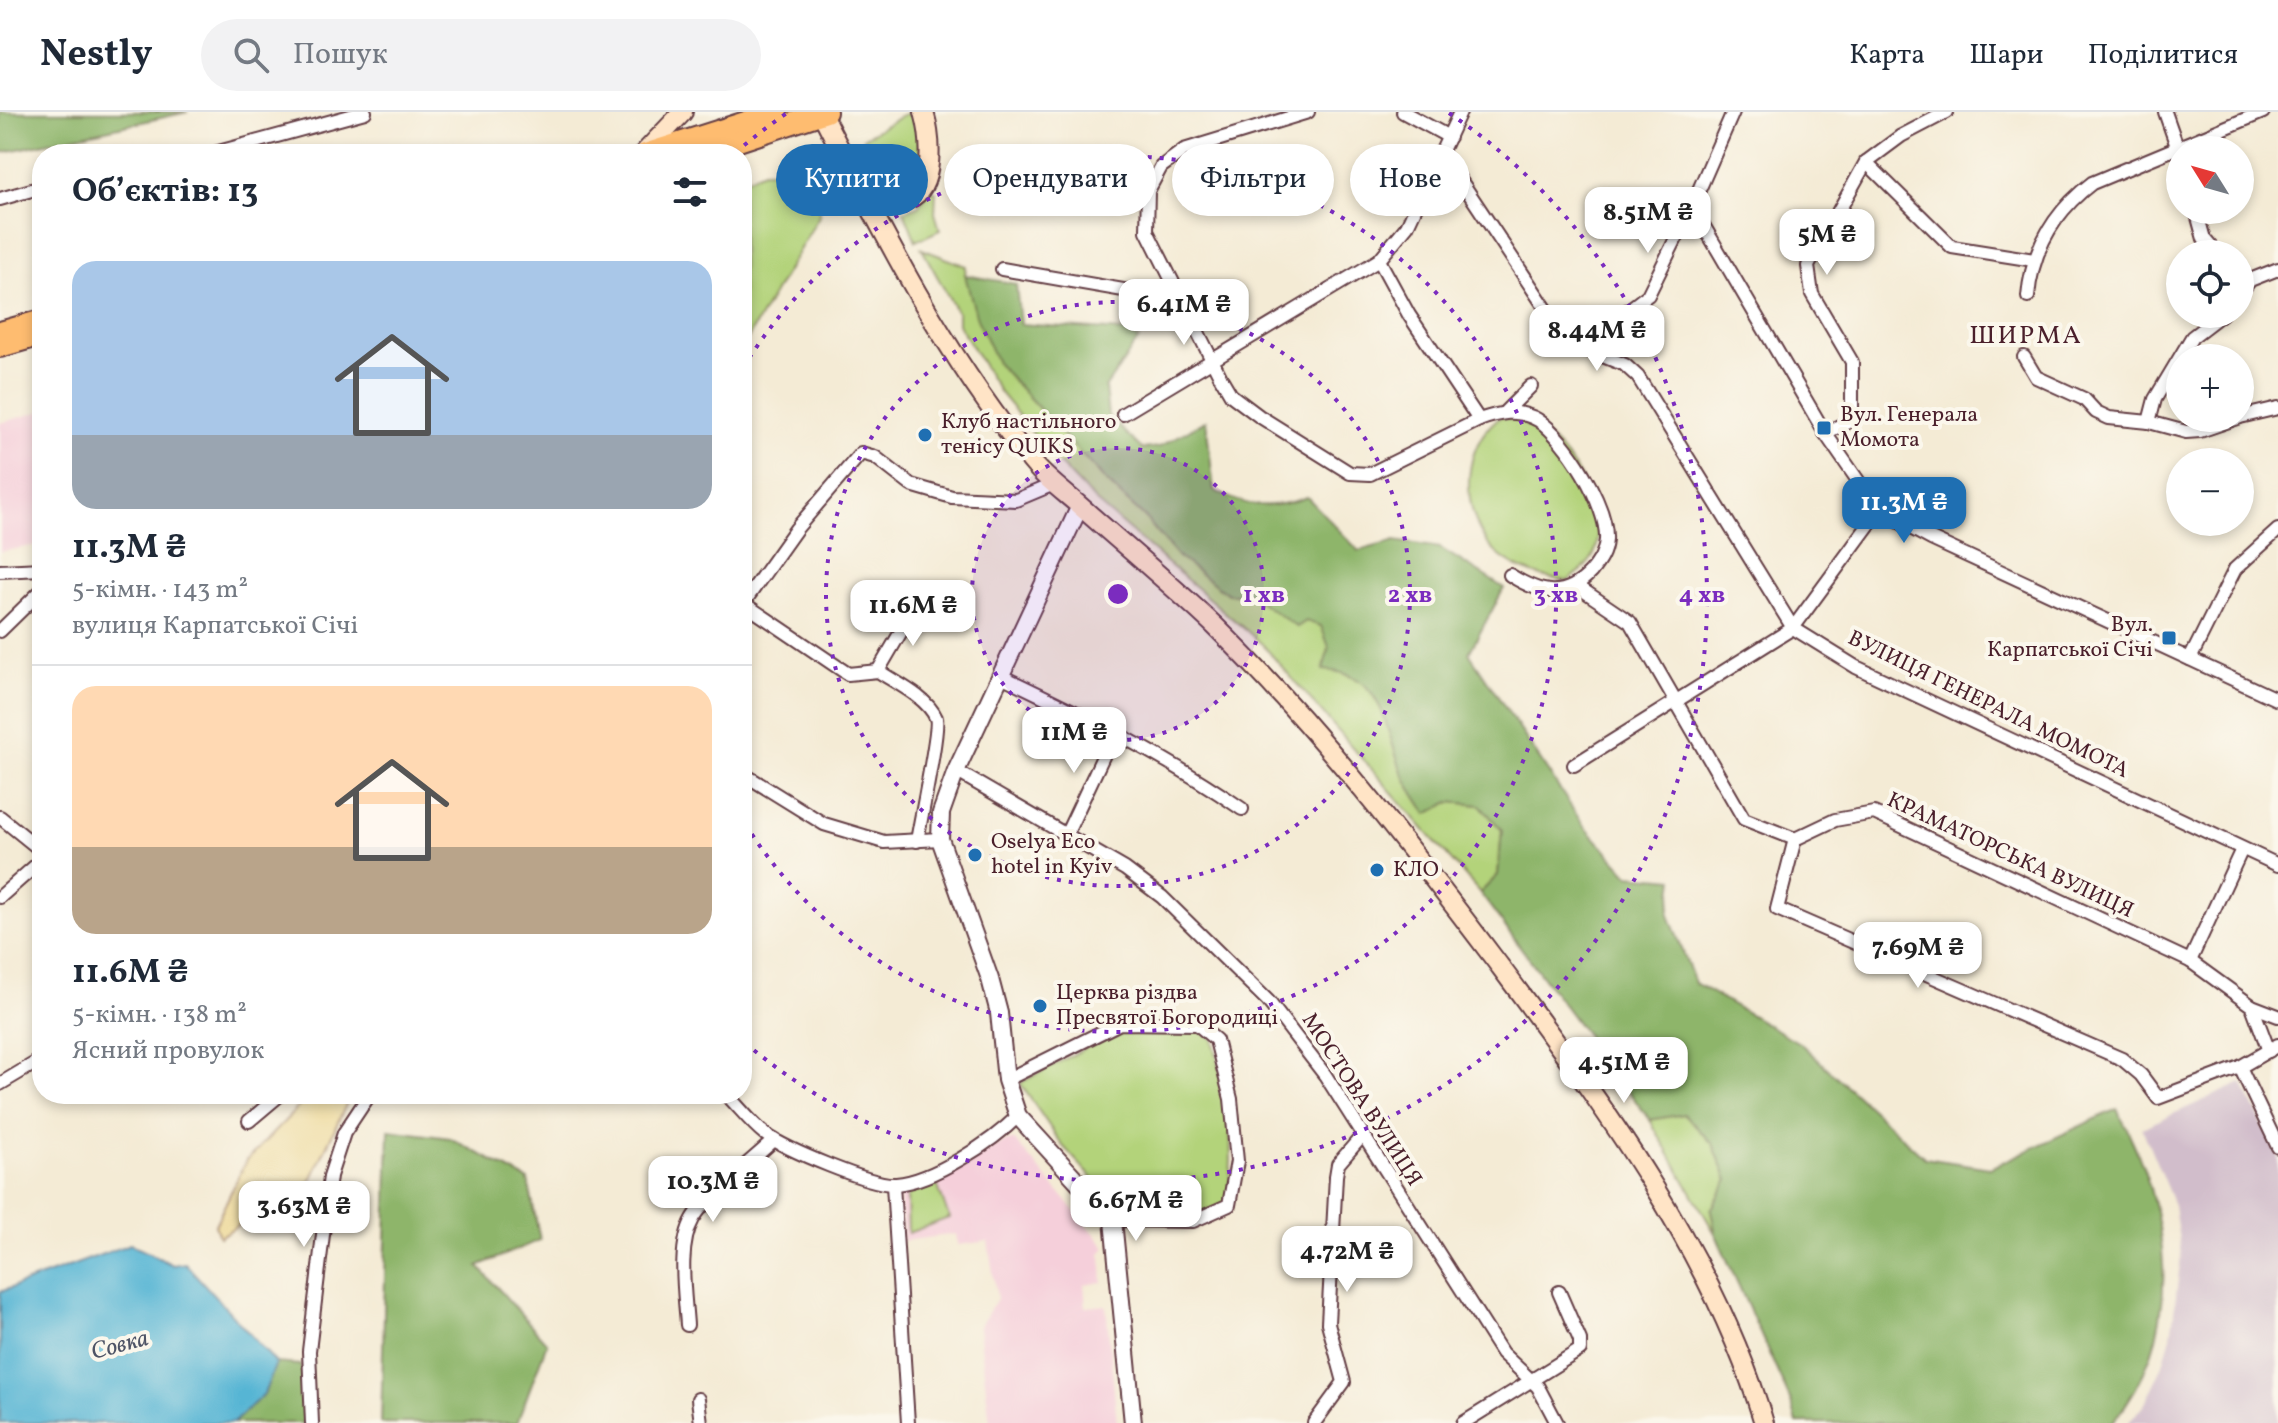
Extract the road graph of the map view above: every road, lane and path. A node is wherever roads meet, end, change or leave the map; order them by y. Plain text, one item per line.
1 (365, 112) edge
2 (683, 112) edge
3 (823, 112) edge
4 (924, 112) edge
5 (1308, 112) edge
6 (1403, 112) edge
7 (1460, 112) edge
8 (1733, 112) edge
9 (1947, 112) edge
10 (2165, 112) edge
11 (2263, 112) edge
12 (760, 114) edge
13 (2174, 136) edge
14 (2210, 136) edge
15 (1449, 137) junction
16 (248, 144) edge
17 (653, 144) edge
18 (673, 144) edge
19 (729, 144) edge
20 (838, 144) edge
21 (927, 144) edge
22 (1447, 144) edge
23 (2166, 155) edge
24 (1866, 162) junction
25 (32, 190) edge
26 (1470, 195) edge
27 (0, 199) edge
28 (1692, 206) junction
29 (876, 216) edge
30 (1412, 216) edge
31 (1379, 260) junction
32 (2034, 260) junction
33 (1002, 269) dead end
34 (2278, 269) edge
35 (2254, 274) edge
36 (2028, 297) dead end
37 (1181, 300) junction
38 (1619, 317) dead end
39 (32, 323) edge
40 (2204, 328) edge
41 (0, 332) edge
42 (32, 338) edge
43 (0, 347) edge
44 (2024, 357) dead end
45 (1211, 360) junction
46 (1531, 386) dead end
47 (2278, 408) edge
48 (1506, 411) junction
49 (1123, 414) dead end
50 (2254, 414) edge
51 (1479, 420) junction
52 (2149, 422) junction
53 (2166, 427) edge
54 (1825, 433) junction
55 (1054, 484) junction
56 (1080, 506) junction
57 (1879, 511) junction
58 (2278, 530) edge
59 (32, 569) edge
60 (0, 571) edge
61 (1510, 575) dead end
62 (1577, 586) junction
63 (752, 591) edge
64 (32, 600) edge
65 (916, 606) dead end
66 (752, 610) edge
67 (1793, 628) junction
68 (0, 631) edge
69 (2190, 659) junction
70 (878, 671) junction
71 (1001, 676) junction
72 (2278, 700) edge
73 (1676, 704) junction
74 (1115, 731) junction
75 (1574, 765) dead end
76 (956, 771) junction
77 (752, 779) edge
78 (1242, 809) dead end
79 (0, 817) edge
80 (1066, 835) junction
81 (940, 839) junction
82 (1795, 839) junction
83 (917, 841) junction
84 (32, 843) edge
85 (2242, 849) junction
86 (2278, 865) edge
87 (32, 869) edge
88 (0, 897) edge
89 (2190, 961) junction
90 (2252, 1006) junction
91 (2278, 1016) edge
92 (2273, 1048) edge
93 (32, 1065) edge
94 (2240, 1067) junction
95 (1006, 1080) junction
96 (0, 1084) edge
97 (269, 1104) edge
98 (363, 1104) edge
99 (736, 1104) edge
100 (1018, 1116) junction
101 (249, 1121) dead end
102 (1362, 1136) junction
103 (774, 1140) junction
104 (2278, 1147) edge
105 (893, 1185) junction
106 (1113, 1220) junction
107 (1559, 1292) dead end
108 (687, 1325) dead end
109 (1528, 1381) junction
110 (698, 1399) dead end
111 (312, 1423) edge
112 (701, 1423) edge
113 (908, 1423) edge
114 (1133, 1423) edge
115 (1314, 1423) edge
116 (1463, 1423) edge
117 (1557, 1423) edge
118 (1764, 1423) edge

1 - 16 street
2 - 17 main road
3 - 19 main road
3 - 20 main road
4 - 21 main road
5 - 37 street
6 - 15 street
7 - 15 street
8 - 28 street
9 - 24 street
10 - 13 street
11 - 14 street
12 - 18 main road
15 - 22 street
23 - 32 street
24 - 32 street
24 - 54 street
25 - 27 street
26 - 67 street, ВУЛИЦЯ ГЕНЕРАЛА МОМОТА
28 - 38 street
28 - 54 street
29 - 55 main road
30 - 31 street
31 - 45 street
31 - 51 street
32 - 36 street
33 - 37 street
34 - 35 street
37 - 45 street
39 - 41 main road
40 - 52 street
42 - 43 main road
44 - 52 street
45 - 49 street
45 - 51 street
46 - 48 street
47 - 50 street
48 - 51 street
48 - 62 street
52 - 53 street
54 - 57 street
55 - 56 main road
55 - 63 street
56 - 71 street
56 - 118 main road
57 - 67 street
57 - 69 street
58 - 69 street
59 - 60 street
61 - 62 street
62 - 73 street
64 - 68 street
65 - 70 street
66 - 70 street
67 - 73 street
67 - 85 street, ВУЛИЦЯ ГЕНЕРАЛА МОМОТА
69 - 72 street
70 - 83 street
71 - 74 street
71 - 76 street
73 - 75 street
73 - 82 street
74 - 78 street
74 - 80 street
76 - 80 street, МОСТОВА ВУЛИЦЯ
76 - 81 street
77 - 83 street
79 - 84 street
80 - 102 street, МОСТОВА ВУЛИЦЯ
81 - 83 street
81 - 95 street
82 - 89 street, КРАМАТОРСЬКА ВУЛИЦЯ
82 - 94 street
85 - 86 street, ВУЛИЦЯ ГЕНЕРАЛА МОМОТА
85 - 89 street
87 - 88 street
89 - 90 street, КРАМАТОРСЬКА ВУЛИЦЯ
90 - 91 street, КРАМАТОРСЬКА ВУЛИЦЯ
90 - 92 street
92 - 94 street
93 - 96 street
94 - 104 street
95 - 100 street
95 - 106 street
97 - 101 street
98 - 111 street
99 - 103 street
100 - 105 street
100 - 106 street
102 - 109 street, МОСТОВА ВУЛИЦЯ
102 - 115 street
103 - 105 street
103 - 108 street
105 - 113 street
106 - 114 street
107 - 109 street
109 - 116 street
109 - 117 street, МОСТОВА ВУЛИЦЯ
110 - 112 street

